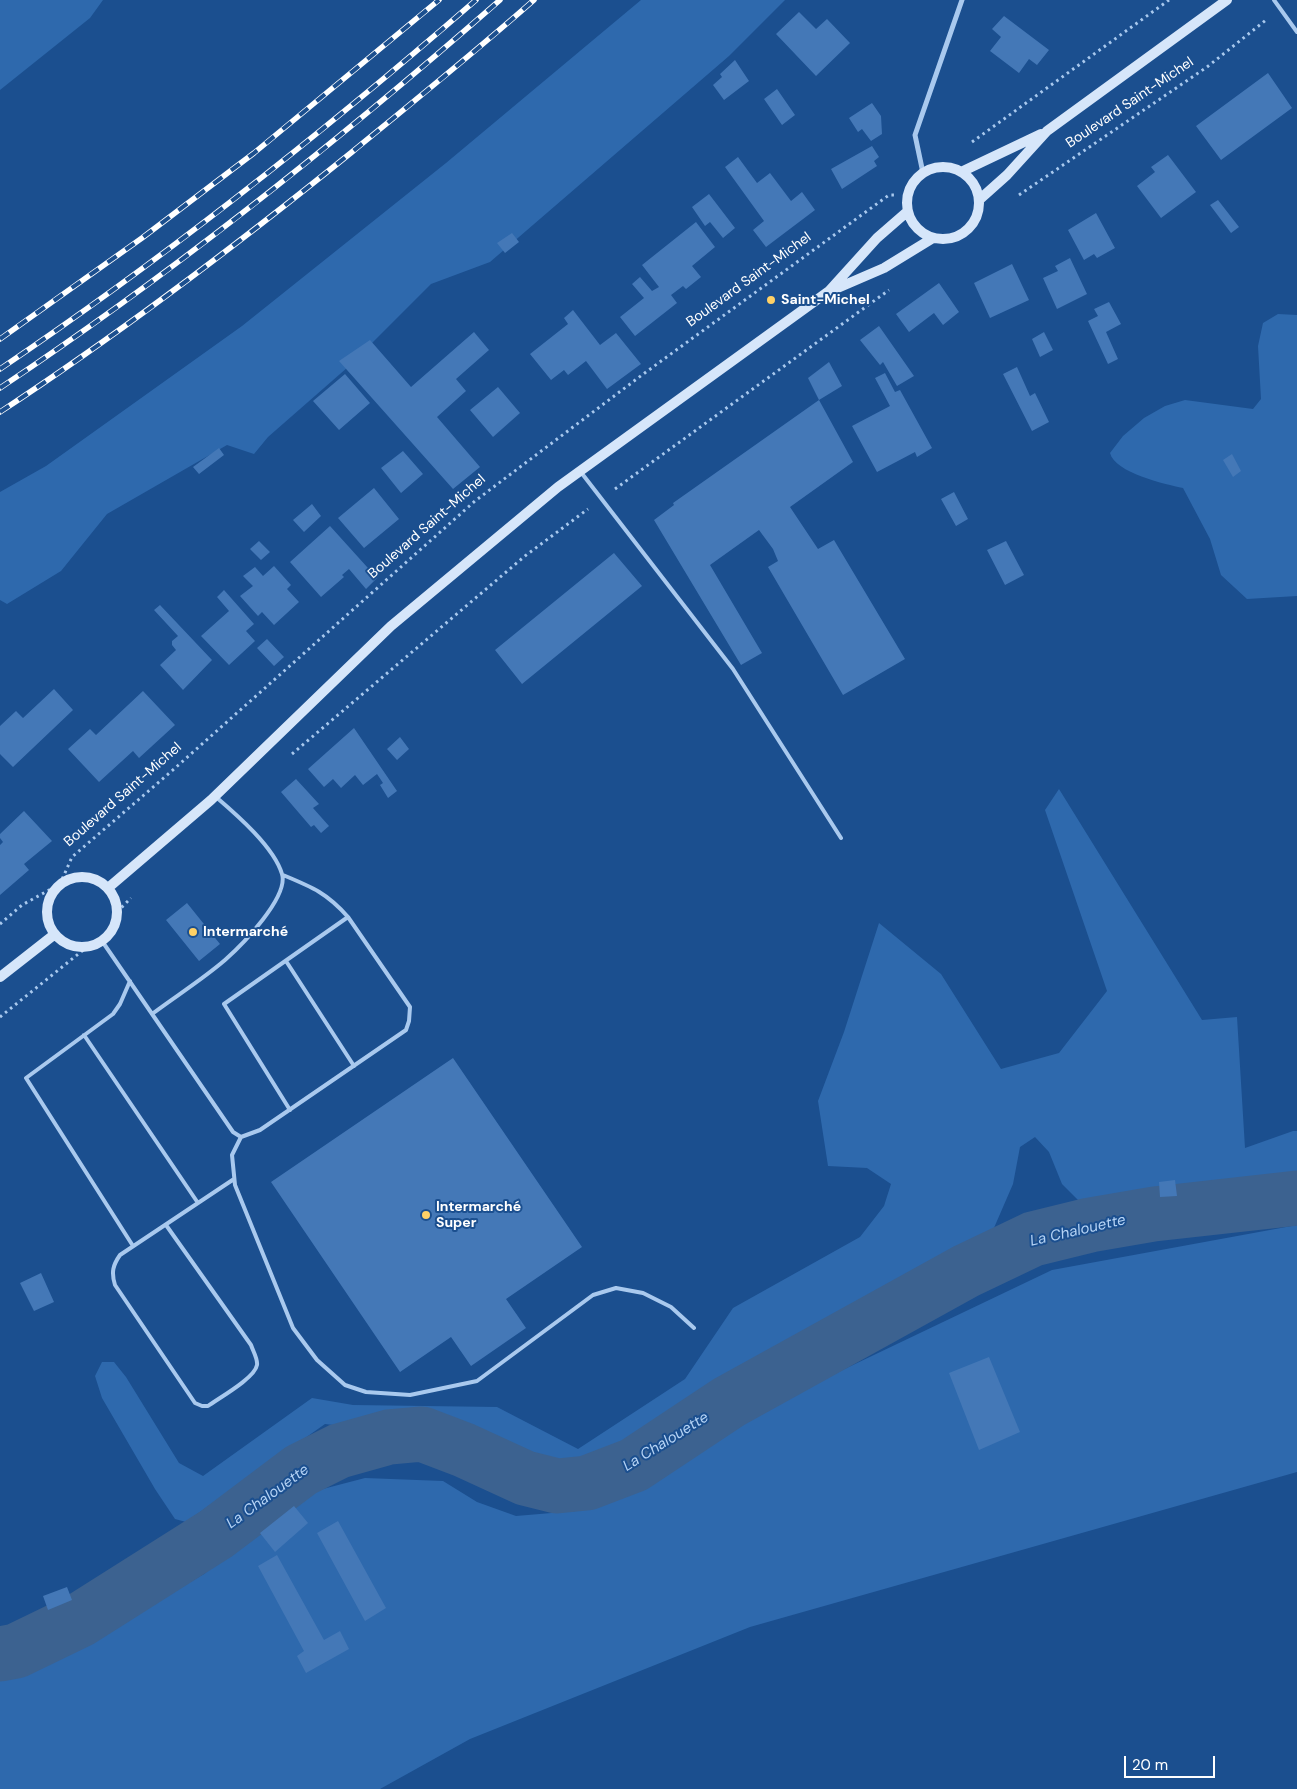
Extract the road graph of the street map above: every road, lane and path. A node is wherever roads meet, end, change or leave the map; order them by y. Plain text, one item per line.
1 (962, 0) edge
2 (1169, 0) edge
3 (1227, 0) edge
4 (1274, 0) edge
5 (1280, 8) junction
6 (1297, 32) edge
7 (1047, 131) junction
8 (945, 167) junction
9 (961, 172) junction
10 (922, 173) junction
11 (908, 195) junction
12 (979, 200) junction
13 (1012, 200) dead end
14 (908, 211) junction
15 (933, 238) junction
16 (891, 289) dead end
17 (829, 291) junction
18 (580, 471) junction
19 (602, 499) junction
20 (289, 756) dead end
21 (215, 796) junction
22 (841, 838) dead end
23 (282, 875) junction
24 (60, 884) junction
25 (108, 888) junction
26 (138, 892) dead end
27 (117, 912) junction
28 (348, 917) junction
29 (0, 924) edge
30 (55, 934) junction
31 (102, 940) junction
32 (87, 946) junction
33 (286, 961) junction
34 (0, 977) edge
35 (130, 981) junction
36 (152, 1014) junction
37 (0, 1017) edge
38 (84, 1035) junction
39 (354, 1066) junction
40 (290, 1110) junction
41 (241, 1137) junction
42 (234, 1179) junction
43 (198, 1203) junction
44 (166, 1224) junction
45 (133, 1246) junction
46 (694, 1328) dead end

1 - 10 street
2 - 8 path
3 - 7 main road, Boulevard Saint-Michel
4 - 5 lane
5 - 6 lane
5 - 13 path, Boulevard Saint-Michel
7 - 9 main road, Boulevard Saint-Michel
7 - 12 main road, Boulevard Saint-Michel
8 - 9 main road
8 - 10 main road
9 - 12 main road
10 - 11 main road
11 - 14 main road
11 - 24 path, Boulevard Saint-Michel
12 - 15 main road
14 - 15 main road
14 - 17 main road
15 - 17 main road
16 - 19 path
17 - 18 main road
18 - 19 lane
18 - 21 main road
19 - 20 path
19 - 22 lane
21 - 23 lane
21 - 25 main road
23 - 28 lane
23 - 36 lane
24 - 25 main road
24 - 29 path
24 - 30 main road
25 - 27 main road
26 - 27 path
27 - 31 main road
28 - 33 lane
28 - 39 lane
30 - 32 main road
30 - 34 main road
31 - 32 main road
31 - 35 lane
32 - 37 path
33 - 39 lane
33 - 40 lane
35 - 36 lane
35 - 38 lane
36 - 41 lane
38 - 43 lane
38 - 45 lane
39 - 40 lane
40 - 41 lane
41 - 42 lane
42 - 43 lane
42 - 46 lane
43 - 44 lane
44 - 45 lane
44 - 45 lane

